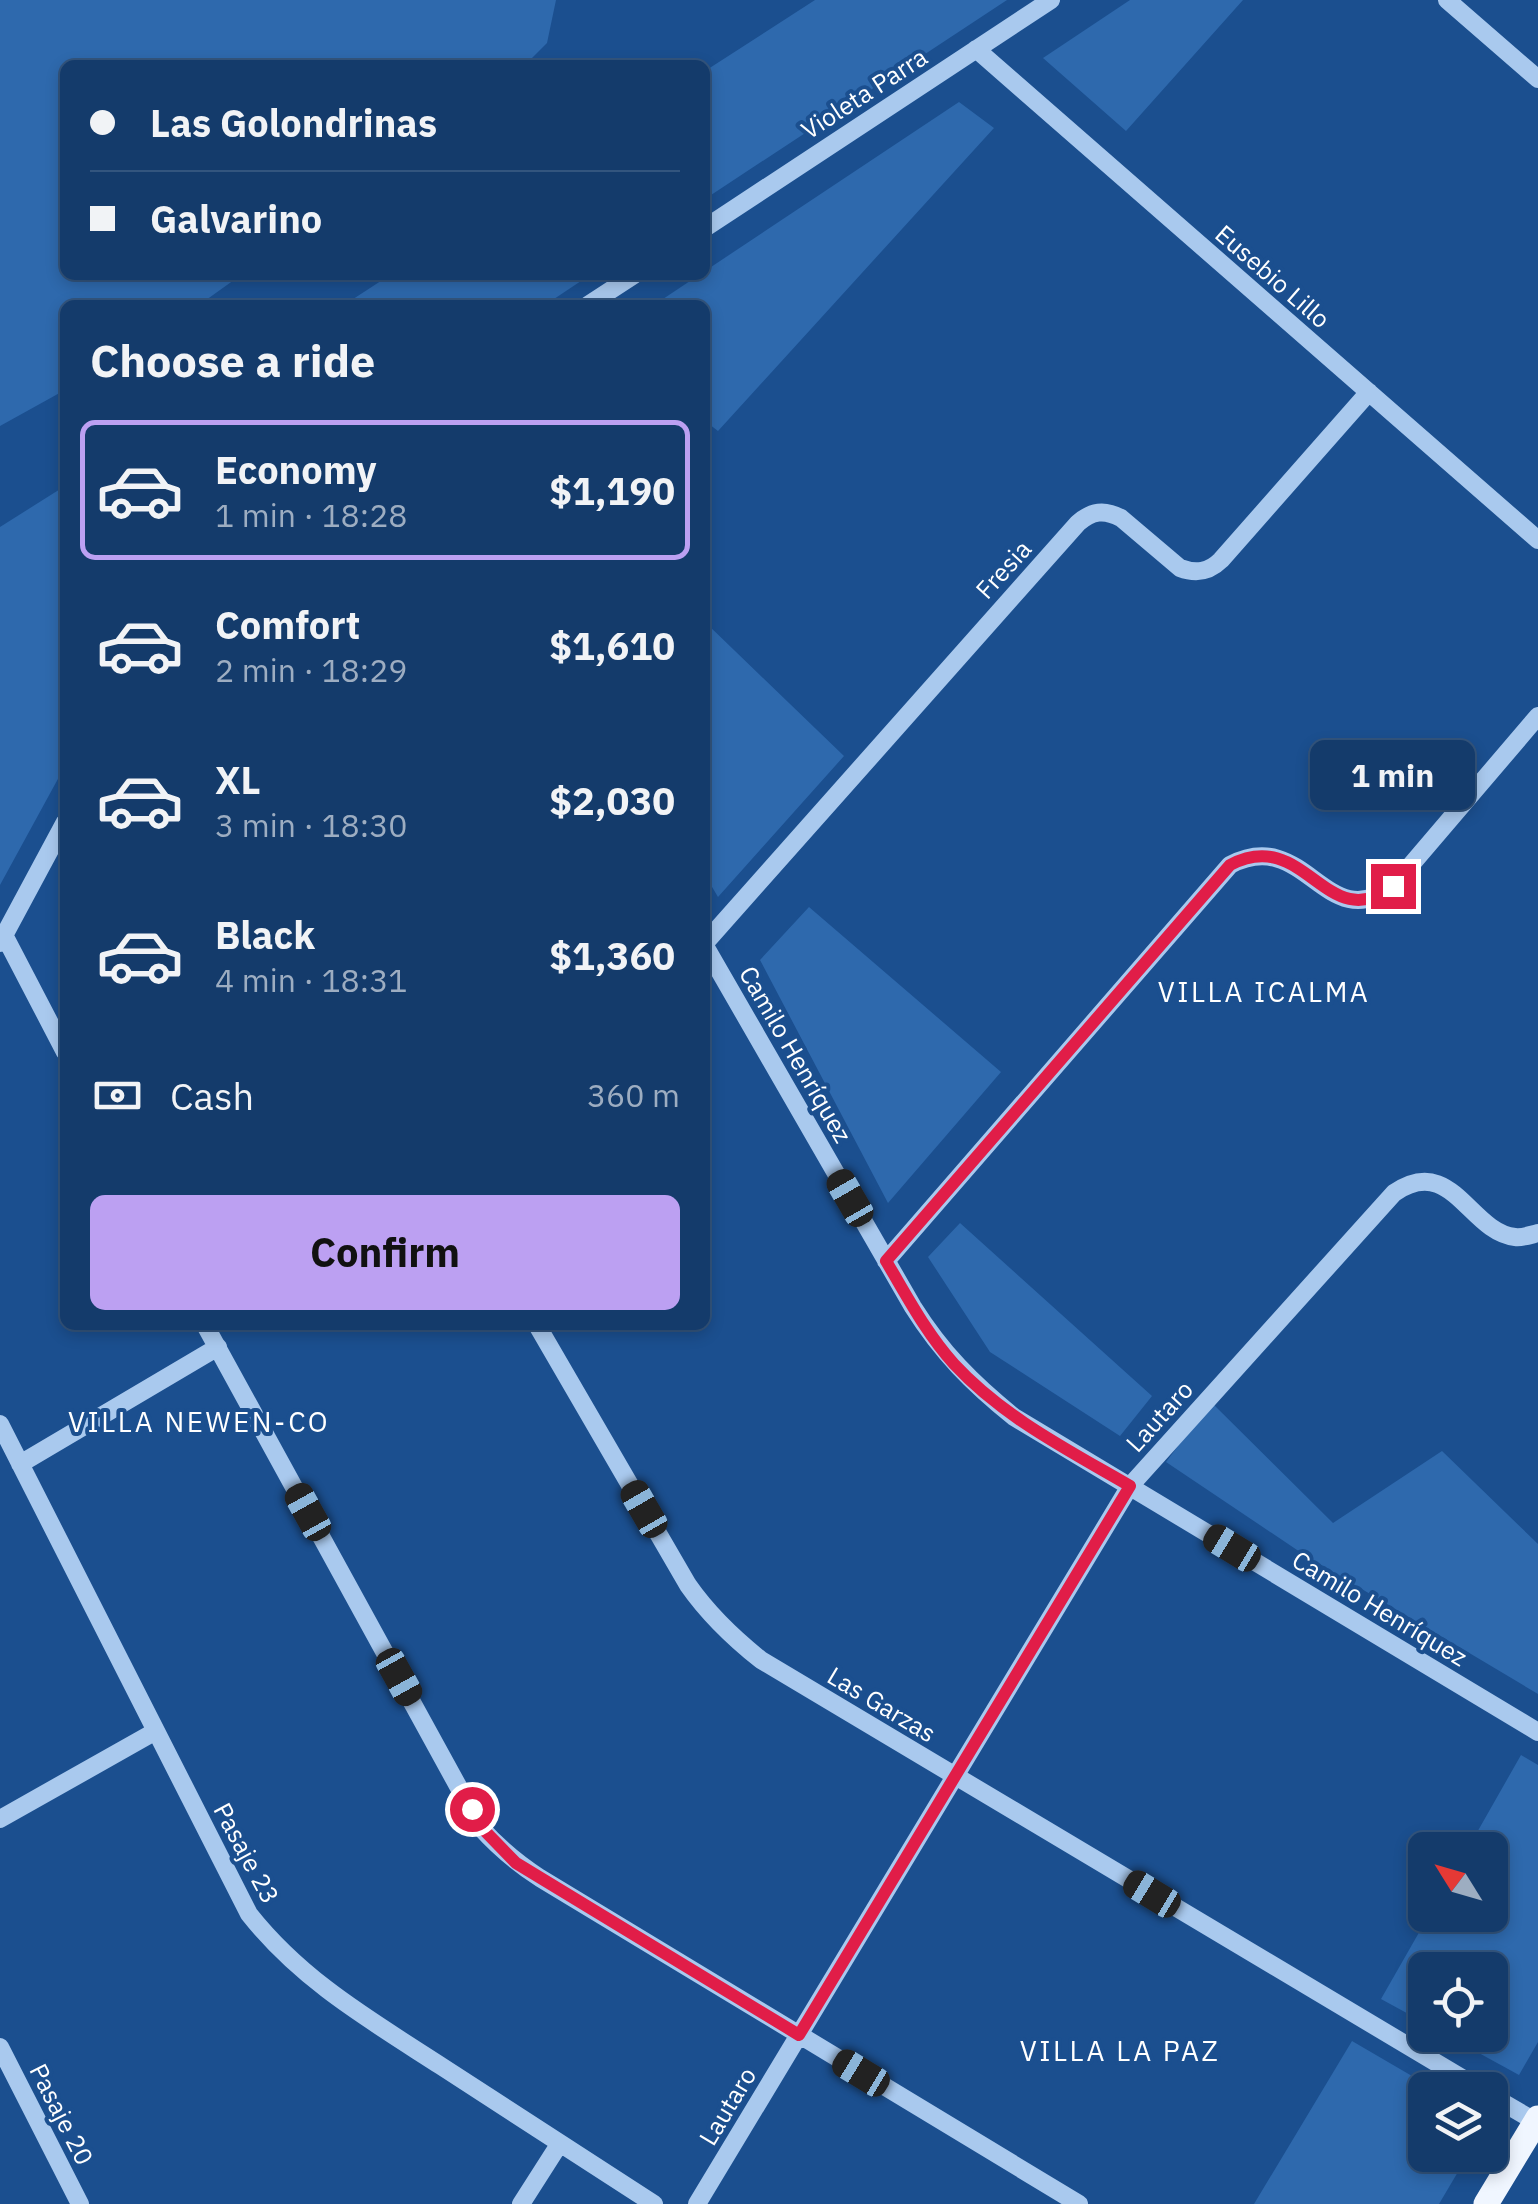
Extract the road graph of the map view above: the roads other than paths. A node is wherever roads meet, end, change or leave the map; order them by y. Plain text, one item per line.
1 (1052, 0) edge
2 (1447, 0) edge
3 (976, 50) junction
4 (1538, 79) edge
5 (710, 225) edge
6 (626, 280) edge
7 (596, 300) edge
8 (1368, 392) junction
9 (1538, 540) edge
10 (1538, 716) edge
11 (60, 831) edge
12 (710, 938) edge
13 (2, 939) edge
14 (710, 953) edge
15 (60, 1043) edge
16 (1538, 1233) edge
17 (886, 1261) junction
18 (209, 1330) edge
19 (540, 1330) edge
20 (218, 1347) junction
21 (0, 1424) edge
22 (20, 1464) junction
23 (1130, 1486) junction
24 (156, 1731) junction
25 (1538, 1732) edge
26 (954, 1777) junction
27 (0, 1819) edge
28 (799, 2035) junction
29 (0, 2047) edge
30 (1452, 2072) edge
31 (1508, 2105) edge
32 (1537, 2121) edge
33 (560, 2144) junction
34 (80, 2204) edge
35 (521, 2204) edge
36 (654, 2204) edge
37 (697, 2204) edge
38 (1079, 2204) edge
39 (1486, 2204) edge

1 - 3 street, Violeta Parra
2 - 4 street
3 - 5 street, Violeta Parra
3 - 8 street, Eusebio Lillo
6 - 7 street
8 - 9 street, Eusebio Lillo
8 - 12 street, Fresia
10 - 17 street
11 - 13 street
13 - 15 street
14 - 17 street, Camilo Henríquez
16 - 23 street, Lautaro
17 - 23 street, Camilo Henríquez
18 - 20 street
19 - 26 street, Las Garzas
20 - 22 street
20 - 28 street
21 - 22 street, Pasaje 23
22 - 24 street, Pasaje 23
23 - 25 street, Camilo Henríquez
23 - 26 street, Lautaro
24 - 27 street
24 - 33 street, Pasaje 23
26 - 28 street, Lautaro
26 - 30 street, Las Garzas
28 - 37 street, Lautaro
28 - 38 street
29 - 34 street, Pasaje 20
31 - 32 street
32 - 39 main road
33 - 35 street
33 - 36 street, Pasaje 23

